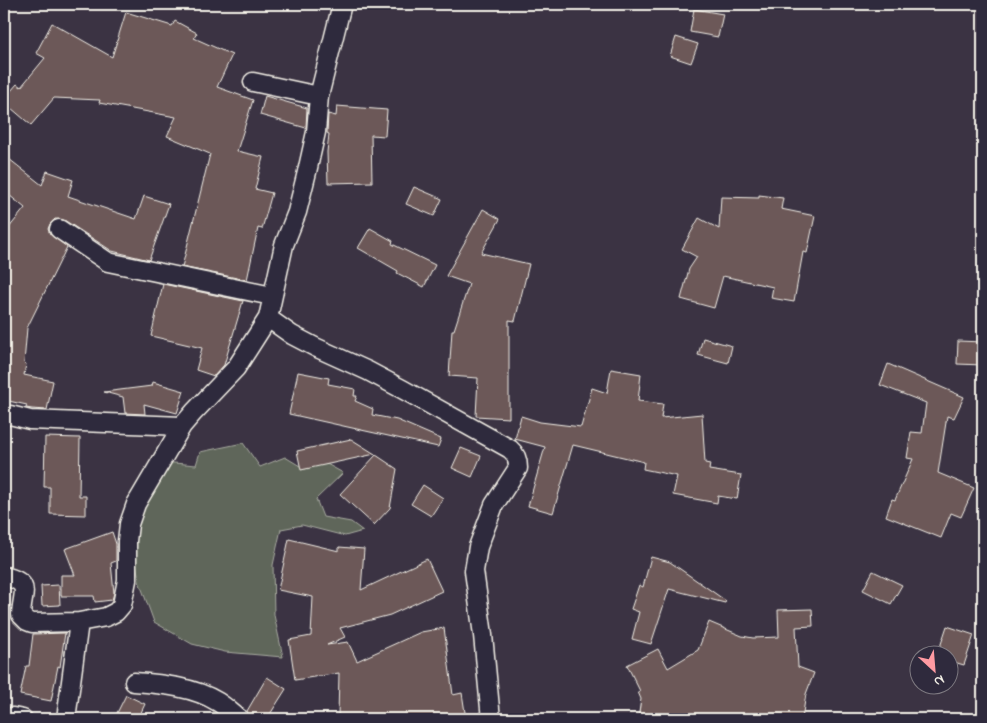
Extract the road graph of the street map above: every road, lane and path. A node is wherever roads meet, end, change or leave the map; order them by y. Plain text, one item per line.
1 (342, 4) edge
2 (253, 82) dead end
3 (319, 96) junction
4 (59, 228) dead end
5 (272, 296) junction
6 (268, 318) junction
7 (4, 417) edge
8 (182, 426) junction
9 (4, 576) edge
10 (79, 622) junction
11 (134, 682) dead end
12 (4, 718) edge
13 (23, 719) edge
14 (66, 719) edge
15 (240, 719) edge
16 (491, 719) edge

1 - 3 street
2 - 3 street
3 - 5 street
4 - 5 street
5 - 6 street
6 - 8 street
6 - 16 street
7 - 8 street
8 - 10 street
9 - 10 street
10 - 14 street
11 - 15 street
12 - 13 street

